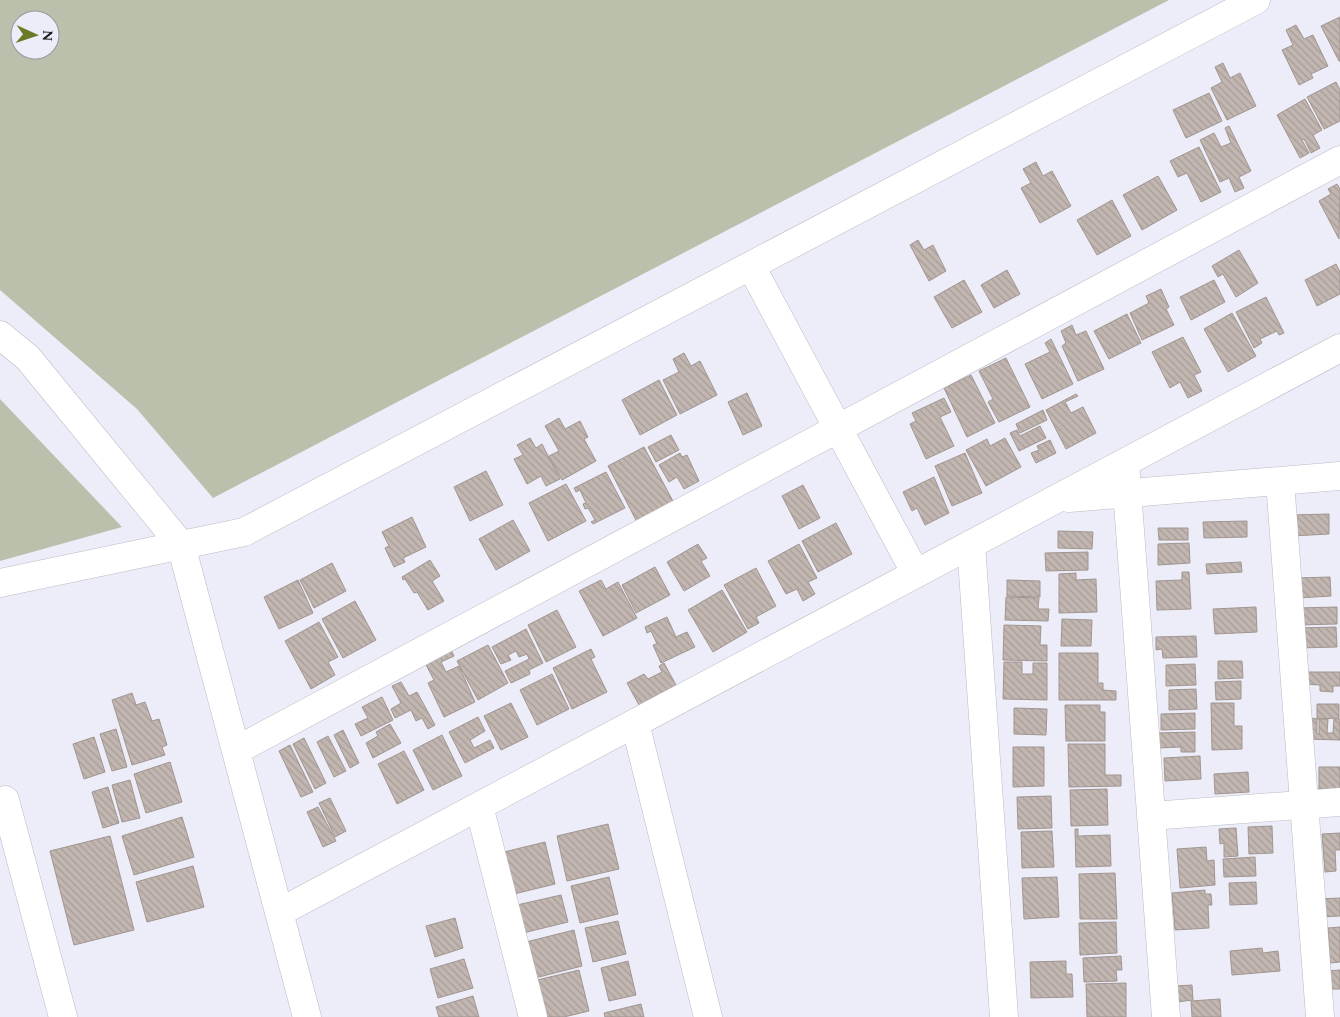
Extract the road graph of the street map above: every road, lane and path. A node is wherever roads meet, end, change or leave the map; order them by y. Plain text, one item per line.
1 (1256, 0) edge
2 (1340, 160) edge
3 (751, 266) junction
4 (0, 335) edge
5 (1340, 348) edge
6 (838, 429) junction
7 (1125, 463) junction
8 (1340, 476) edge
9 (1280, 481) junction
10 (1127, 493) junction
11 (1057, 499) junction
12 (971, 544) junction
13 (181, 545) junction
14 (916, 574) junction
15 (0, 583) edge
16 (635, 723) junction
17 (237, 750) junction
18 (0, 802) edge
19 (1340, 802) edge
20 (1304, 805) junction
21 (479, 806) junction
22 (1151, 816) junction
23 (280, 912) junction
24 (63, 1017) edge
25 (307, 1017) edge
26 (533, 1017) edge
27 (708, 1017) edge
28 (1004, 1017) edge
29 (1166, 1017) edge
30 (1320, 1017) edge

1 - 3 street
2 - 6 street
3 - 6 street
3 - 13 street
4 - 13 street
5 - 7 street
6 - 14 street
6 - 17 street
7 - 10 street
7 - 11 street
8 - 9 street
9 - 10 street
9 - 20 street
10 - 11 street
10 - 22 street
11 - 12 street
12 - 14 street
12 - 28 street
13 - 15 street
13 - 17 street
14 - 16 street
16 - 21 street
16 - 27 street
17 - 23 street
18 - 24 street
19 - 20 street
20 - 22 street
20 - 30 street
21 - 23 street
21 - 26 street
22 - 29 street
23 - 25 street

